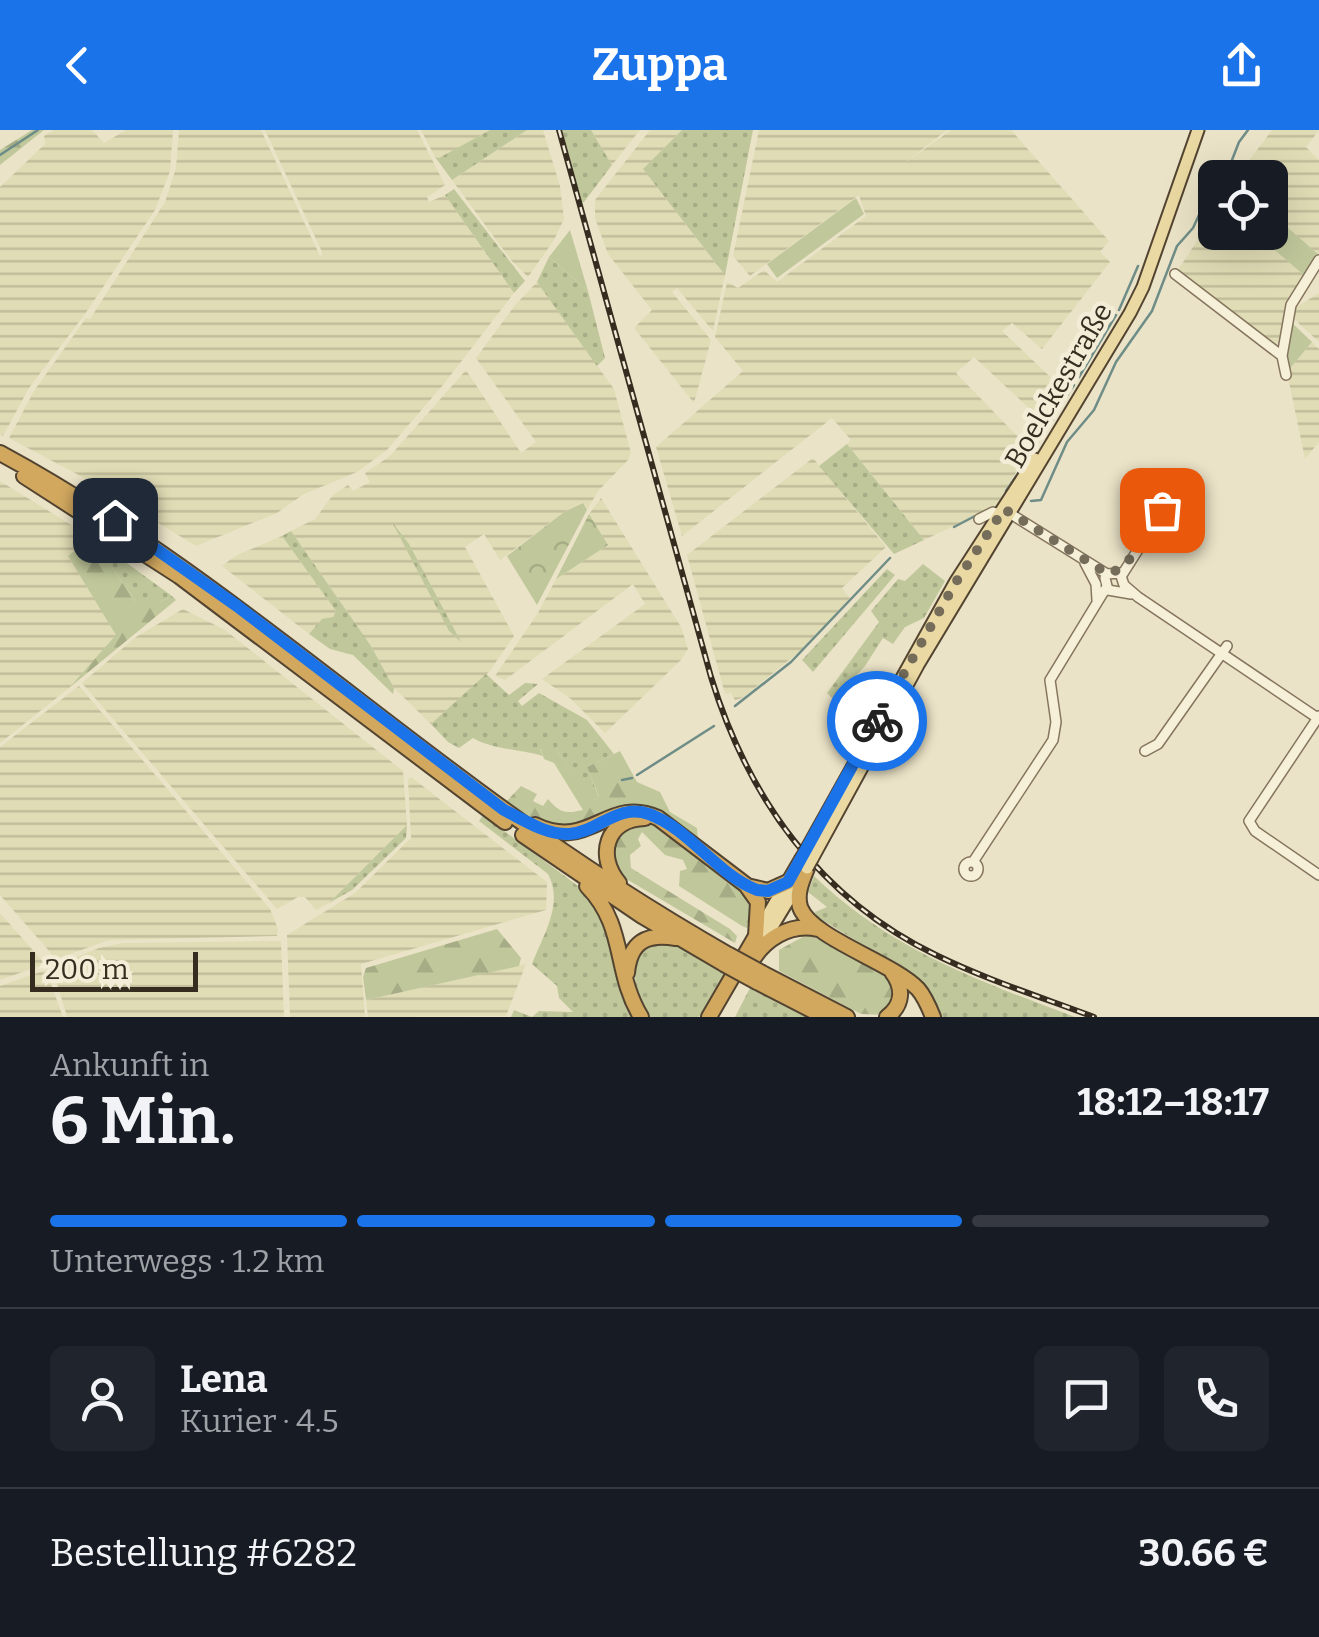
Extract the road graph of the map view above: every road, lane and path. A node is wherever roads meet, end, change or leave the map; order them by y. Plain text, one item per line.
1 (1190, 130) edge
2 (1198, 130) edge
3 (1319, 260) edge
4 (1174, 274) dead end
5 (1282, 356) junction
6 (1286, 375) dead end
7 (0, 453) edge
8 (0, 464) edge
9 (1179, 485) dead end
10 (1007, 513) junction
11 (979, 519) dead end
12 (1084, 561) junction
13 (1114, 581) junction
14 (1096, 607) junction
15 (1224, 650) junction
16 (1319, 718) edge
17 (1145, 751) dead end
18 (504, 810) junction
19 (668, 826) junction
20 (806, 860) junction
21 (973, 862) dead end
22 (569, 868) junction
23 (1319, 874) edge
24 (788, 882) junction
25 (746, 886) junction
26 (646, 906) junction
27 (820, 929) junction
28 (756, 936) junction
29 (681, 939) junction
30 (756, 953) junction
31 (726, 960) junction
32 (888, 968) junction
33 (628, 987) junction
34 (824, 1014) edge
35 (642, 1017) edge
36 (709, 1017) edge
37 (720, 1017) edge
38 (851, 1017) edge
39 (887, 1017) edge
40 (933, 1017) edge

1 - 10 main road, Boelckestraße
2 - 10 main road, Boelckestraße
3 - 5 street
4 - 5 street
5 - 6 street
7 - 18 highway
8 - 22 highway
9 - 13 street
10 - 11 street
10 - 12 street
10 - 20 main road, Boelckestraße
12 - 13 street
12 - 14 street
13 - 14 street
13 - 15 street
14 - 21 street
15 - 16 street
15 - 17 street
16 - 23 street
18 - 19 highway
18 - 26 highway
19 - 25 highway
19 - 26 highway
20 - 24 main road
20 - 27 highway
20 - 30 main road
22 - 29 highway
22 - 33 highway
24 - 25 highway
24 - 28 main road
25 - 28 highway
26 - 31 highway
27 - 30 highway
27 - 32 highway
28 - 36 highway
29 - 31 highway
29 - 33 highway
30 - 37 highway
31 - 34 highway, bridge
32 - 39 highway
32 - 40 highway
33 - 35 highway
34 - 38 highway

